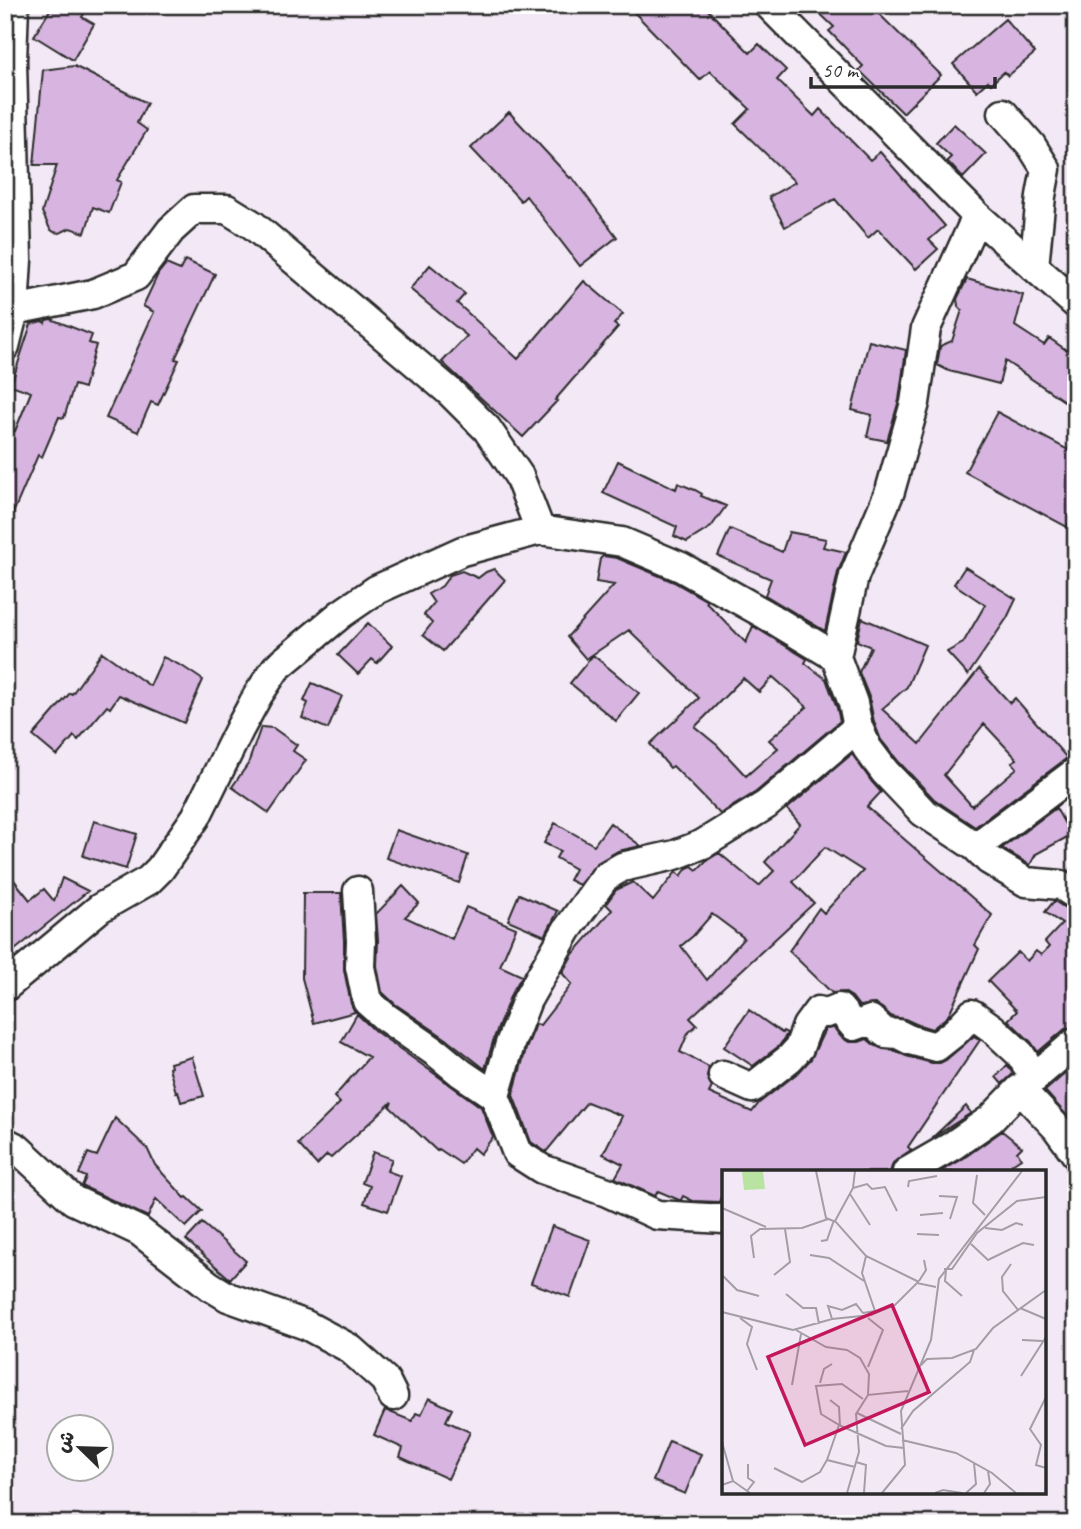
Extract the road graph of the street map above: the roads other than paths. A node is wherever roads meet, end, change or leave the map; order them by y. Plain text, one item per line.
1 (15, 5) edge
2 (769, 5) edge
3 (1003, 113) dead end
4 (11, 205) edge
5 (977, 216) junction
6 (1034, 267) junction
7 (1076, 304) edge
8 (14, 310) junction
9 (5, 346) edge
10 (540, 530) junction
11 (836, 657) junction
12 (858, 727) junction
13 (1076, 772) edge
14 (976, 848) junction
15 (358, 891) dead end
16 (1076, 895) edge
17 (5, 987) edge
18 (1076, 1042) edge
19 (723, 1075) dead end
20 (1028, 1084) junction
21 (495, 1096) junction
22 (5, 1142) edge
23 (1076, 1154) edge
24 (910, 1170) edge
25 (722, 1219) edge
26 (393, 1396) dead end

1 - 4 street
2 - 5 street
3 - 6 street
4 - 8 street
5 - 6 street
5 - 11 street
6 - 7 street
8 - 9 street
8 - 10 street
10 - 11 street
10 - 17 street
11 - 12 street
12 - 14 street
12 - 21 street
13 - 14 street
14 - 16 street
15 - 21 street
18 - 20 street
19 - 20 street
20 - 23 street
20 - 24 street
21 - 25 street
22 - 26 street

